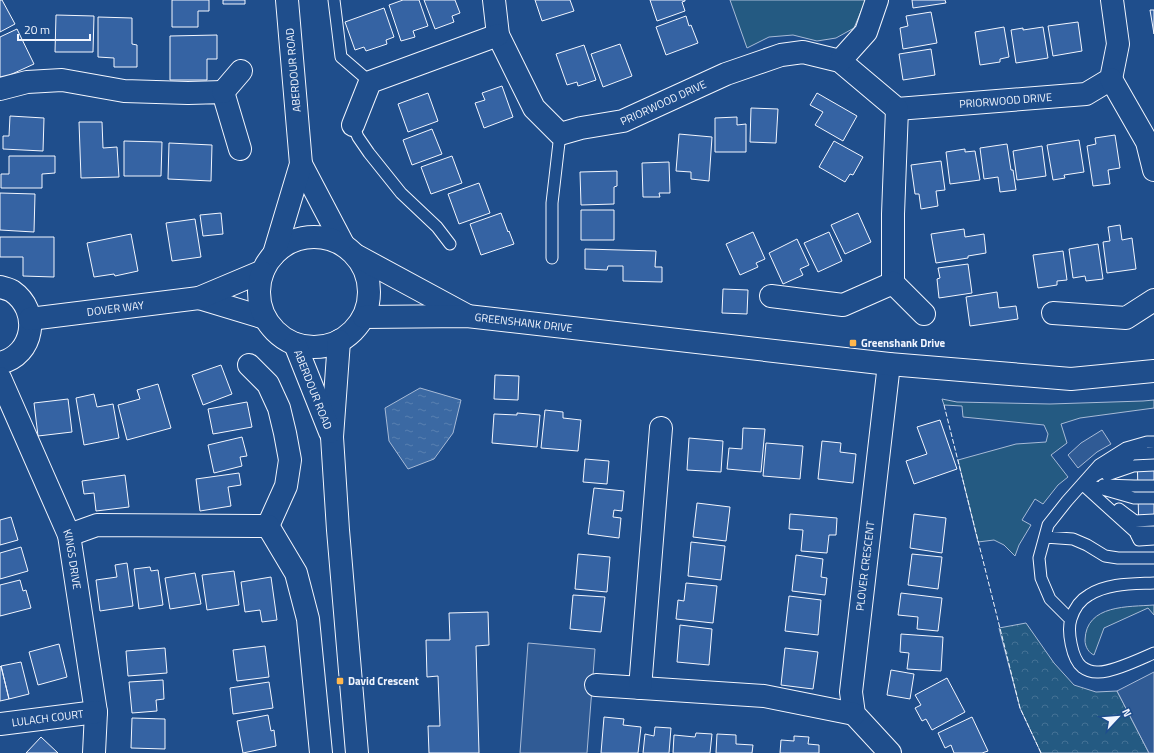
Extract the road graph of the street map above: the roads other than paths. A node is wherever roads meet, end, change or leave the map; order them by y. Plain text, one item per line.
1 (287, 0) edge
2 (334, 0) edge
3 (494, 0) edge
4 (878, 0) edge
5 (1112, 0) edge
6 (498, 35) junction
7 (840, 61) junction
8 (241, 71) dead end
9 (1111, 79) junction
10 (370, 82) junction
11 (0, 89) edge
12 (223, 92) junction
13 (897, 109) junction
14 (353, 126) joint
15 (560, 134) junction
16 (240, 149) dead end
17 (301, 164) junction
18 (1154, 170) edge
19 (450, 244) dead end
20 (350, 250) junction
21 (552, 258) dead end
22 (269, 262) junction
23 (893, 283) junction
24 (0, 287) edge
25 (771, 296) dead end
26 (199, 298) junction
27 (1154, 300) edge
28 (1053, 313) dead end
29 (924, 314) dead end
30 (467, 316) junction
31 (364, 317) junction
32 (265, 318) junction
33 (30, 319) junction
34 (339, 341) junction
35 (295, 344) junction
36 (0, 363) edge
37 (889, 364) junction
38 (249, 365) dead end
39 (1154, 371) edge
40 (0, 378) edge
41 (661, 428) dead end
42 (332, 436) junction
43 (1154, 442) edge
44 (1154, 453) edge
45 (1154, 465) edge
46 (1082, 484) junction
47 (1154, 486) edge
48 (1154, 498) edge
49 (1154, 520) edge
50 (268, 526) junction
51 (1135, 532) junction
52 (1154, 532) edge
53 (70, 535) junction
54 (1045, 537) junction
55 (1154, 539) edge
56 (1154, 558) edge
57 (1154, 583) edge
58 (1070, 619) junction
59 (1154, 653) edge
60 (596, 684) dead end
61 (640, 688) junction
62 (96, 712) junction
63 (854, 714) junction
64 (0, 724) edge
65 (94, 753) edge
66 (321, 753) edge
67 (357, 753) edge
68 (890, 753) edge

1 - 17 street, ABERDOUR ROAD
2 - 10 lane
3 - 6 street
4 - 7 street
5 - 9 street
6 - 10 street
6 - 15 street
7 - 13 street, PRIORWOOD DRIVE
7 - 15 street, PRIORWOOD DRIVE
8 - 12 street
9 - 13 street, PRIORWOOD DRIVE
9 - 18 street
10 - 14 street
11 - 12 street
12 - 16 street
13 - 23 street
14 - 19 lane
15 - 21 lane
17 - 20 street, ABERDOUR ROAD
17 - 22 street, ABERDOUR ROAD
20 - 22 street
20 - 30 street
20 - 31 street, ABERDOUR ROAD
22 - 26 street
22 - 32 street, ABERDOUR ROAD
23 - 25 street
23 - 29 street
24 - 33 street
26 - 32 street
26 - 33 street, DOVER WAY
27 - 28 street
30 - 31 street
30 - 37 street, GREENSHANK DRIVE
31 - 34 street, ABERDOUR ROAD
32 - 35 street, ABERDOUR ROAD
33 - 36 street
34 - 35 street, ABERDOUR ROAD
34 - 42 street, ABERDOUR ROAD
35 - 42 street, ABERDOUR ROAD
37 - 39 street, GREENSHANK DRIVE
37 - 63 street, PLOVER CRESCENT
38 - 50 street
40 - 53 street, KINGS DRIVE
41 - 61 street
42 - 67 street
43 - 46 lane
44 - 46 lane
45 - 46 lane
46 - 47 lane
46 - 48 lane
46 - 49 lane
46 - 51 lane
46 - 54 lane
50 - 53 street
50 - 66 street
51 - 52 lane
51 - 55 lane
53 - 62 street, KINGS DRIVE
54 - 56 lane
54 - 58 lane
57 - 58 lane
58 - 59 lane
60 - 61 street
61 - 63 street
62 - 64 street, LULACH COURT
62 - 65 street, KINGS DRIVE
63 - 68 street

